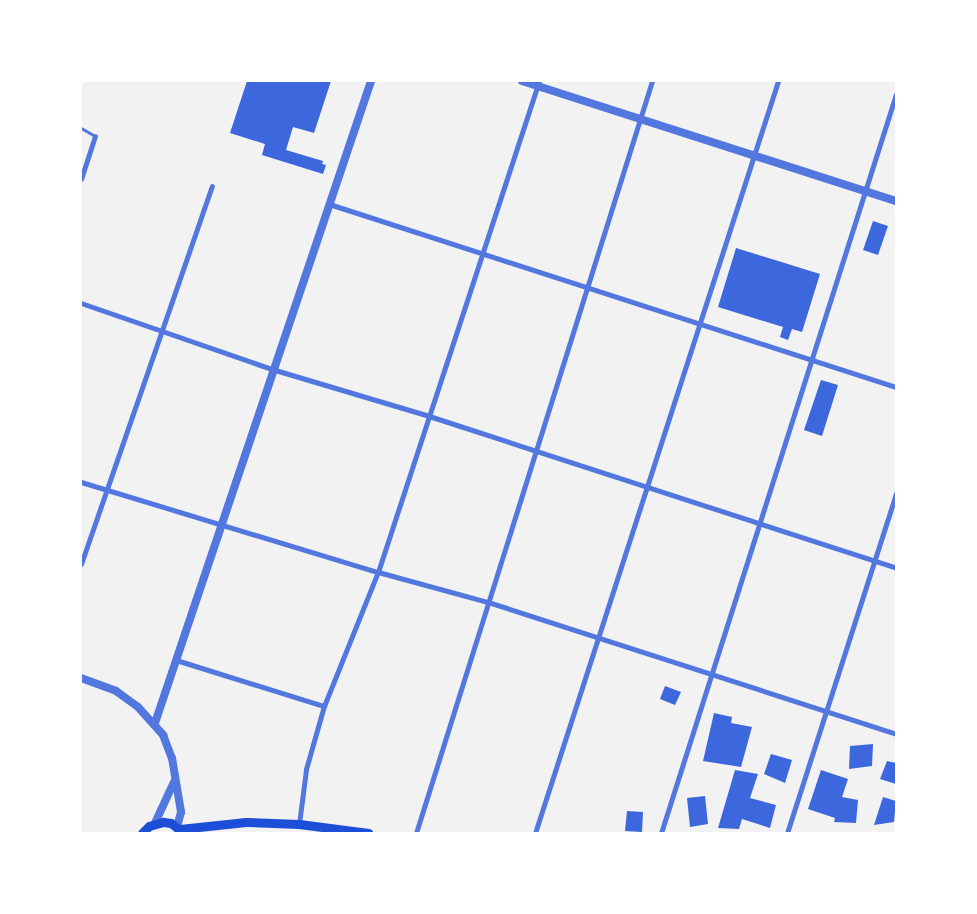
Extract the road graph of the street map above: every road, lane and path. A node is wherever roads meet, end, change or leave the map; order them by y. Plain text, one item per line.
1 (371, 81) edge
2 (522, 81) edge
3 (652, 81) edge
4 (778, 81) edge
5 (538, 84) edge
6 (896, 94) edge
7 (639, 120) junction
8 (81, 128) edge
9 (95, 136) joint
10 (754, 157) junction
11 (81, 179) edge
12 (212, 186) dead end
13 (865, 192) junction
14 (896, 202) edge
15 (329, 204) junction
16 (482, 255) junction
17 (586, 288) junction
18 (81, 303) edge
19 (700, 324) junction
20 (161, 329) junction
21 (811, 360) junction
22 (275, 370) junction
23 (896, 387) edge
24 (429, 416) junction
25 (536, 451) junction
26 (81, 482) edge
27 (647, 487) junction
28 (106, 489) junction
29 (896, 493) edge
30 (759, 523) junction
31 (221, 525) junction
32 (874, 561) junction
33 (81, 564) edge
34 (896, 568) edge
35 (378, 572) junction
36 (488, 602) junction
37 (599, 639) junction
38 (176, 660) junction
39 (712, 676) junction
40 (81, 678) edge
41 (324, 706) junction
42 (826, 712) junction
43 (155, 723) junction
44 (896, 734) edge
45 (176, 779) junction
46 (155, 823) junction
47 (299, 824) junction
48 (180, 830) edge
49 (142, 833) edge
50 (368, 833) edge
51 (416, 833) edge
52 (535, 833) edge
53 (661, 833) edge
54 (787, 833) edge

1 - 15 street
2 - 5 street
3 - 7 street
4 - 10 street
5 - 7 street
5 - 16 street
6 - 13 street
7 - 10 street
7 - 17 street
8 - 9 lane
9 - 11 street
10 - 13 street
10 - 19 street
12 - 20 street
13 - 14 street
13 - 21 street
15 - 16 street
15 - 22 street
16 - 17 street
16 - 24 street
17 - 19 street
17 - 25 street
18 - 20 street
19 - 21 street
19 - 27 street
20 - 22 street
20 - 28 street
21 - 23 street
21 - 30 street
22 - 24 street
22 - 31 street
24 - 25 street
24 - 35 street
25 - 27 street
25 - 36 street
26 - 28 street
27 - 30 street
27 - 37 street
28 - 31 street
28 - 33 street
29 - 32 street
30 - 32 street
30 - 39 street
31 - 35 street
31 - 38 street
32 - 34 street
32 - 42 street
35 - 36 street
35 - 41 street
36 - 37 street
36 - 51 street
37 - 39 street
37 - 52 street
38 - 41 street
38 - 43 street
39 - 42 street
39 - 53 street
40 - 43 street
41 - 47 street
42 - 44 street
42 - 54 street
43 - 45 street
45 - 46 street
45 - 48 street
46 - 48 main road
46 - 49 main road
47 - 48 main road
47 - 50 main road

